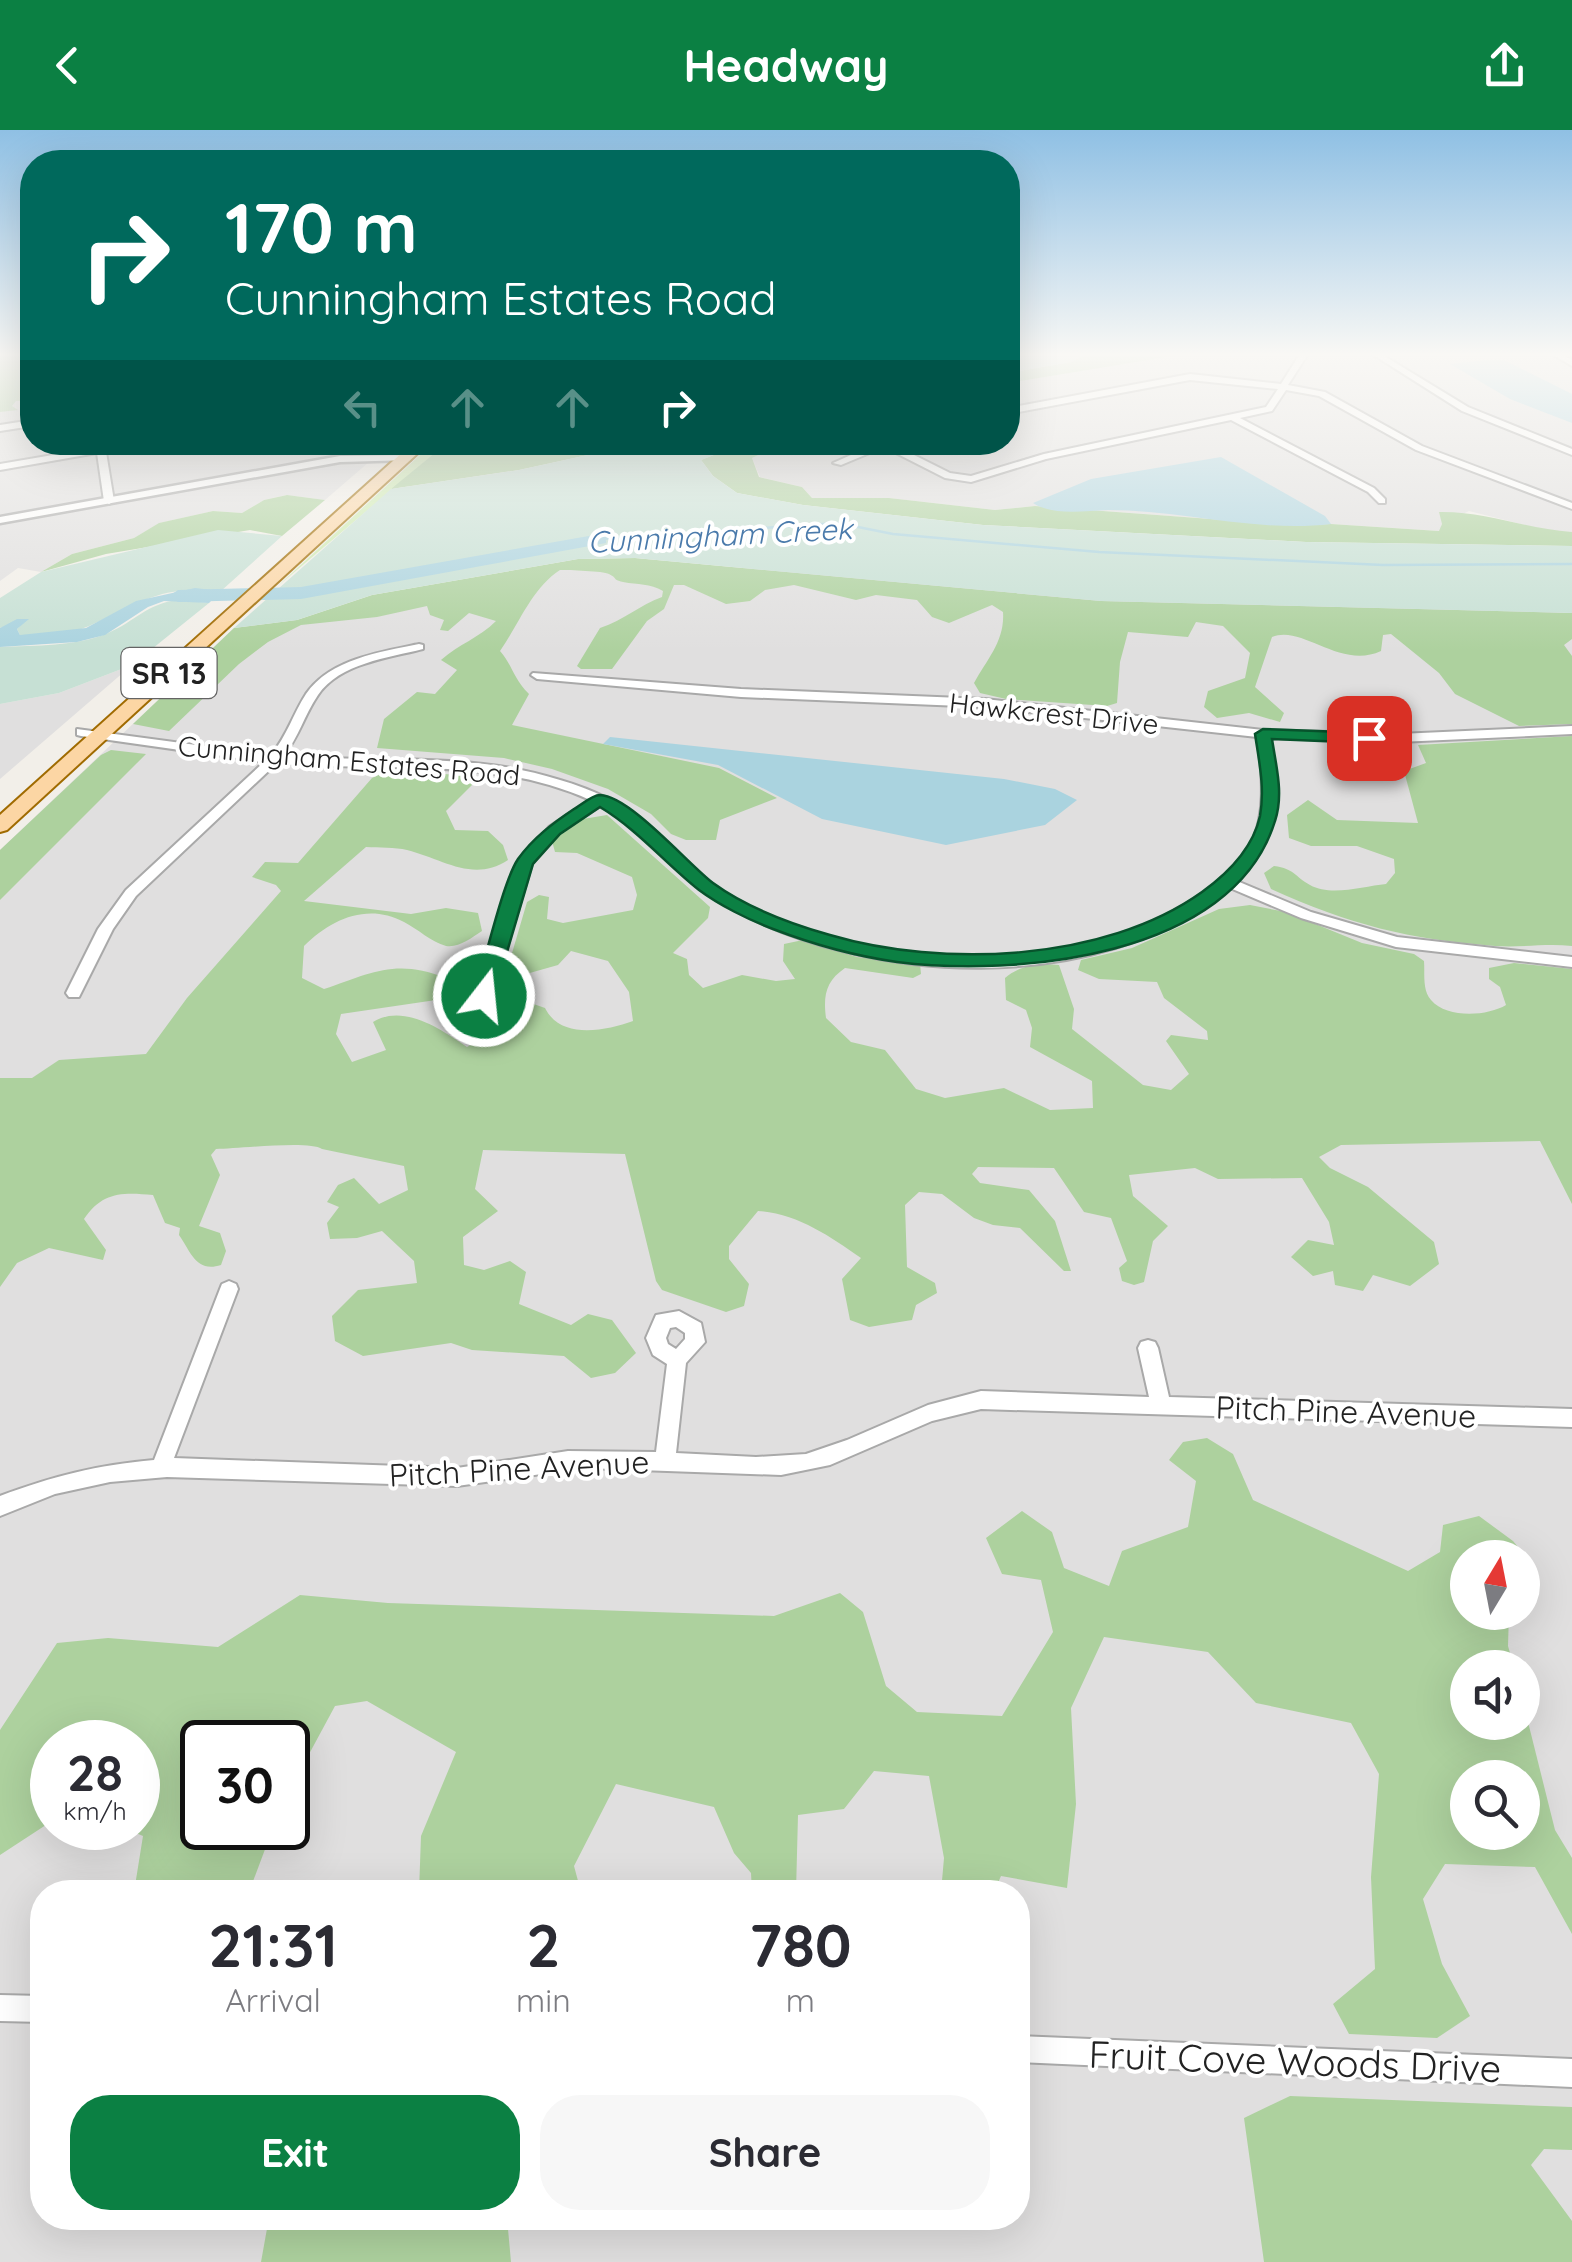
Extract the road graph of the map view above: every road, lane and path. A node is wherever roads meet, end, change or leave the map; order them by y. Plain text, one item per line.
1 (1061, 453) edge
2 (1302, 453) edge
3 (1434, 453) edge
4 (69, 455) edge
5 (101, 455) edge
6 (857, 455) edge
7 (909, 455) edge
8 (398, 456) edge
9 (838, 463) dead end
10 (0, 466) edge
11 (109, 501) junction
12 (1382, 501) dead end
13 (1572, 506) edge
14 (0, 520) edge
15 (419, 647) dead end
16 (537, 674) dead end
17 (1572, 730) edge
18 (91, 733) junction
19 (1263, 734) junction
20 (272, 760) junction
21 (600, 800) junction
22 (0, 804) edge
23 (0, 826) edge
24 (1228, 882) junction
25 (1572, 962) edge
26 (74, 993) dead end
27 (484, 996) dead end
28 (228, 1289) dead end
29 (1148, 1348) dead end
30 (676, 1360) dead end
31 (1161, 1406) junction
32 (1572, 1418) edge
33 (665, 1461) junction
34 (160, 1467) junction
35 (0, 1506) edge
36 (0, 2008) edge
37 (30, 2009) edge
38 (1030, 2050) edge
39 (1572, 2073) edge

1 - 7 street
2 - 12 street
3 - 13 street
4 - 10 street
5 - 11 street
6 - 9 street
8 - 11 street
8 - 18 main road, SR 13
11 - 14 street
15 - 20 street
16 - 19 street, Hawkcrest Drive
17 - 19 street, Hawkcrest Drive
18 - 20 street, Cunningham Estates Road
18 - 22 main road, SR 13
18 - 23 main road, SR 13
19 - 24 street, Cunningham Estates Road
20 - 21 street, Cunningham Estates Road
20 - 26 street
21 - 24 street, Cunningham Estates Road
21 - 27 street
24 - 25 street
28 - 34 street
29 - 31 street
30 - 33 street
31 - 32 street, Pitch Pine Avenue
31 - 33 street, Pitch Pine Avenue
33 - 34 street, Pitch Pine Avenue
34 - 35 street, Pitch Pine Avenue
36 - 37 street
38 - 39 street, Fruit Cove Woods Drive

